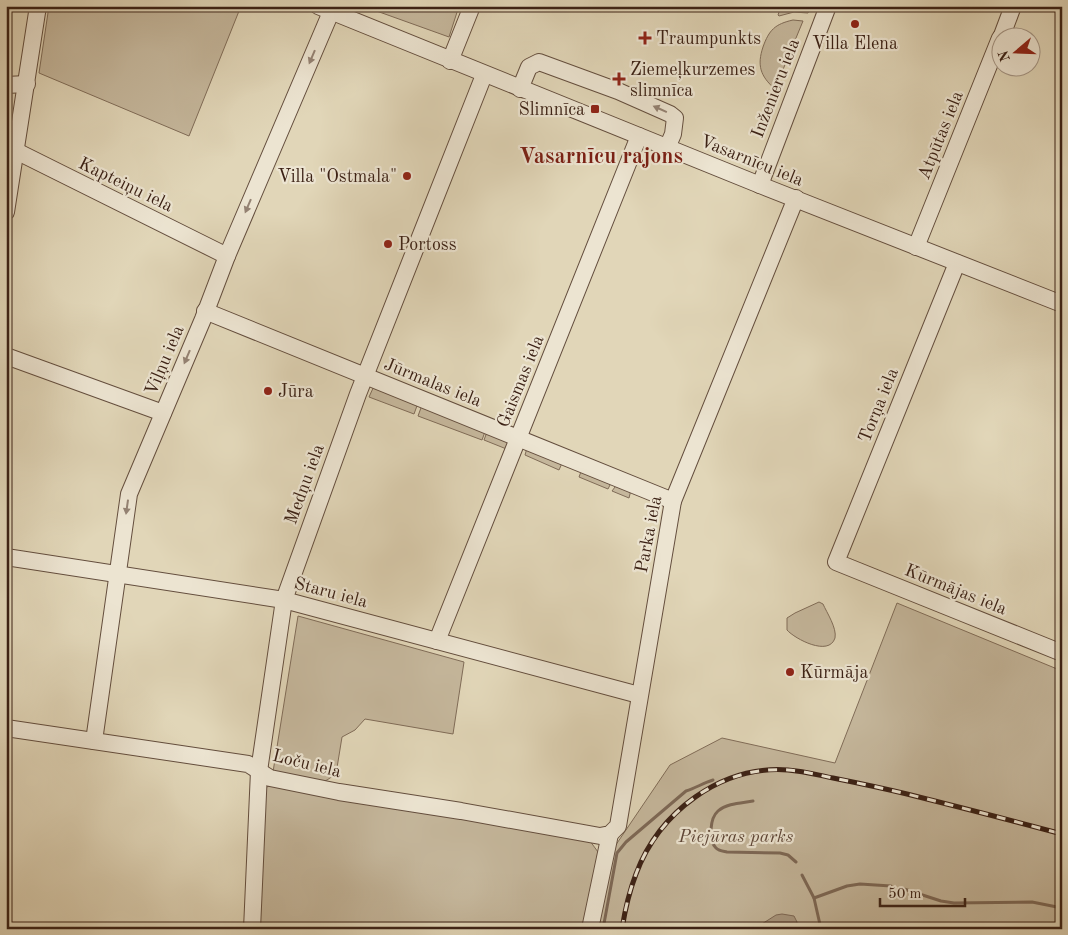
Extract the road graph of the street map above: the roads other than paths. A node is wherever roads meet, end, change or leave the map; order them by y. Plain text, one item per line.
1 (38, 6) edge
2 (472, 6) edge
3 (828, 6) edge
4 (1013, 6) edge
5 (324, 9) edge
6 (1005, 28) edge
7 (450, 61) junction
8 (990, 65) edge
9 (484, 74) junction
10 (27, 84) junction
11 (6, 85) edge
12 (520, 89) junction
13 (639, 136) junction
14 (667, 148) junction
15 (11, 152) edge
16 (760, 185) junction
17 (796, 198) junction
18 (6, 212) edge
19 (916, 247) junction
20 (227, 256) junction
21 (956, 263) junction
22 (1062, 304) edge
23 (206, 311) junction
24 (6, 356) edge
25 (365, 376) junction
26 (163, 413) junction
27 (519, 438) junction
28 (673, 501) junction
29 (6, 557) edge
30 (836, 562) joint
31 (117, 576) junction
32 (284, 600) junction
33 (438, 641) junction
34 (1062, 653) edge
35 (639, 695) junction
36 (6, 728) edge
37 (94, 741) junction
38 (259, 772) junction
39 (605, 835) junction
40 (252, 929) edge
41 (590, 929) edge

1 - 10 street
2 - 7 street
3 - 16 street, Inženieru iela
4 - 6 street, Atpūtas iela
5 - 7 street, Vasarnīcu iela
5 -> 20 street, Viļņu iela
7 - 9 street, Vasarnīcu iela
8 - 19 street, Atpūtas iela
9 - 12 street, Vasarnīcu iela
9 - 25 street, Medņu iela
10 - 11 street
10 - 15 street
12 - 13 street, Vasarnīcu iela
14 -> 12 street
13 - 14 street, Vasarnīcu iela
13 - 27 street, Gaismas iela
14 - 16 street, Vasarnīcu iela
15 - 18 street
15 - 20 street, Kapteiņu iela
16 - 17 street, Vasarnīcu iela
17 - 19 street, Vasarnīcu iela
17 - 28 street, Parka iela
19 - 21 street, Vasarnīcu iela
20 - 23 street, Viļņu iela
21 - 22 street, Vasarnīcu iela
21 - 30 street, Torņa iela
23 - 25 street, Jūrmalas iela
23 -> 26 street, Viļņu iela
24 - 26 street
25 - 27 street, Jūrmalas iela
25 - 32 street, Medņu iela
26 -> 31 street, Viļņu iela
27 - 28 street, Jūrmalas iela
27 - 33 street, Gaismas iela
28 - 35 street, Parka iela
29 - 31 street, Staru iela
30 - 34 street, Kūrmājas iela
31 - 32 street, Staru iela
31 - 37 street, Viļņu iela
32 - 33 street, Staru iela
32 - 38 street, Medņu iela
33 - 35 street, Staru iela
35 - 39 street, Parka iela
36 - 37 street, Loču iela
37 - 38 street, Loču iela
38 - 39 street, Loču iela
38 - 40 street, Medņu iela
39 - 41 street, Parka iela

